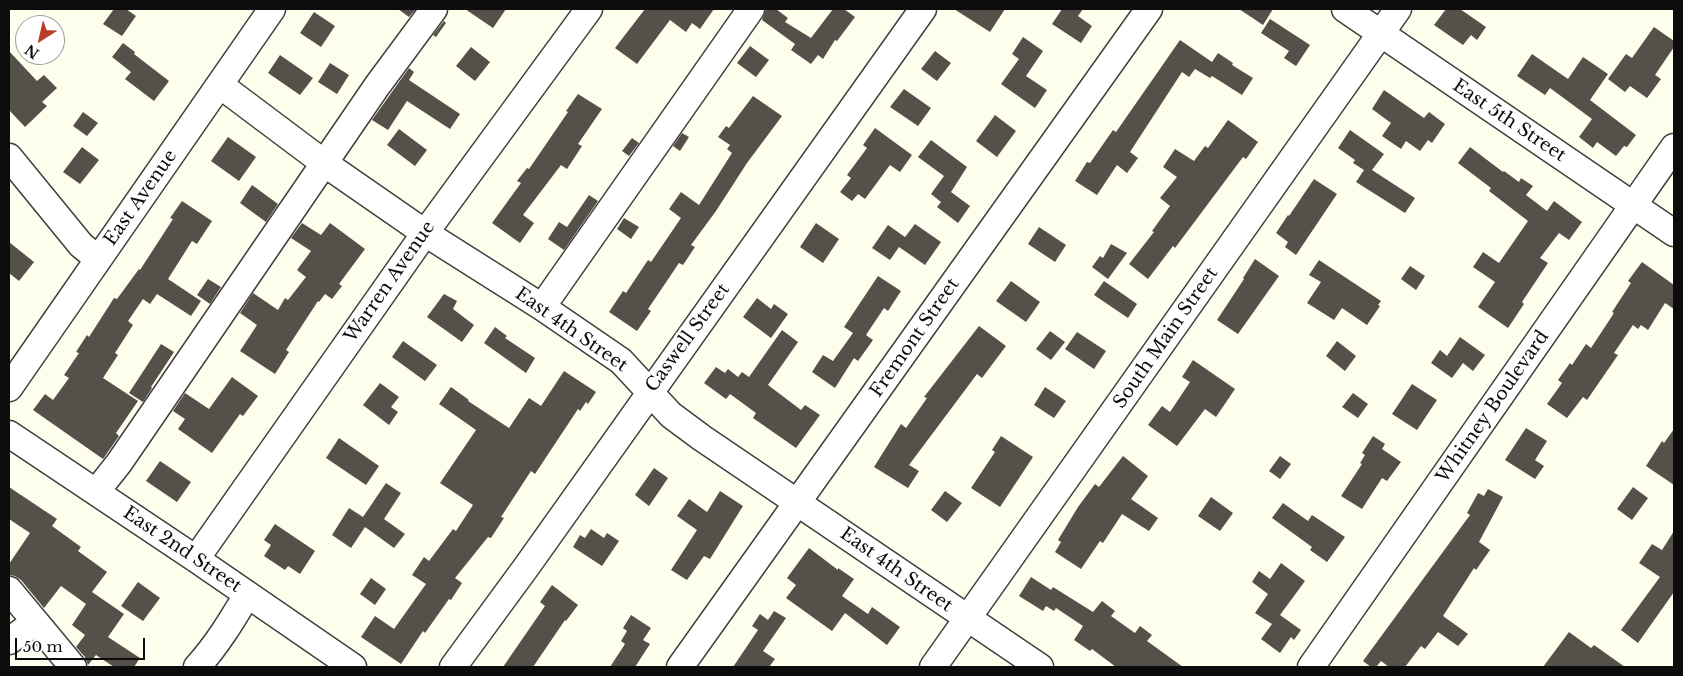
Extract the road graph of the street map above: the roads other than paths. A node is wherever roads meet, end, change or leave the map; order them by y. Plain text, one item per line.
1 (272, 9) edge
2 (434, 9) edge
3 (589, 9) edge
4 (751, 9) edge
5 (923, 9) edge
6 (1149, 9) edge
7 (1345, 9) edge
8 (1398, 9) edge
9 (1380, 34) junction
10 (220, 85) junction
11 (1674, 147) edge
12 (9, 157) edge
13 (324, 163) junction
14 (1633, 205) junction
15 (425, 233) junction
16 (1674, 233) edge
17 (98, 259) junction
18 (542, 307) junction
19 (9, 388) edge
20 (649, 392) junction
21 (9, 434) edge
22 (96, 492) junction
23 (798, 503) junction
24 (196, 559) junction
25 (9, 590) edge
26 (247, 595) junction
27 (968, 619) junction
28 (35, 622) junction
29 (9, 640) edge
30 (73, 667) edge
31 (197, 667) edge
32 (353, 667) edge
33 (453, 667) edge
34 (680, 667) edge
35 (933, 667) edge
36 (1040, 667) edge
37 (1311, 667) edge

1 - 10 street, East Avenue
2 - 13 street
3 - 15 street, Warren Avenue
4 - 18 street
5 - 20 street, Caswell Street
6 - 23 street, Fremont Street
7 - 9 street, East 5th Street
8 - 9 street, South Main Street
9 - 14 street, East 5th Street
9 - 27 street, South Main Street
10 - 13 street, East 4th Street
10 - 17 street, East Avenue
11 - 14 street, Whitney Boulevard
12 - 17 street
13 - 15 street, East 4th Street
13 - 22 street
14 - 16 street, East 5th Street
14 - 37 street, Whitney Boulevard
15 - 18 street, East 4th Street
15 - 24 street, Warren Avenue
17 - 19 street, East Avenue
18 - 20 street, East 4th Street
20 - 23 street, East 4th Street
20 - 33 street, Caswell Street
21 - 22 street, East 2nd Street
22 - 24 street, East 2nd Street
23 - 27 street, East 4th Street
23 - 34 street, Fremont Street
24 - 26 street, East 2nd Street
25 - 28 street
26 - 31 street
26 - 32 street, East 2nd Street
27 - 35 street, South Main Street
27 - 36 street, East 4th Street
28 - 29 street
28 - 30 street

